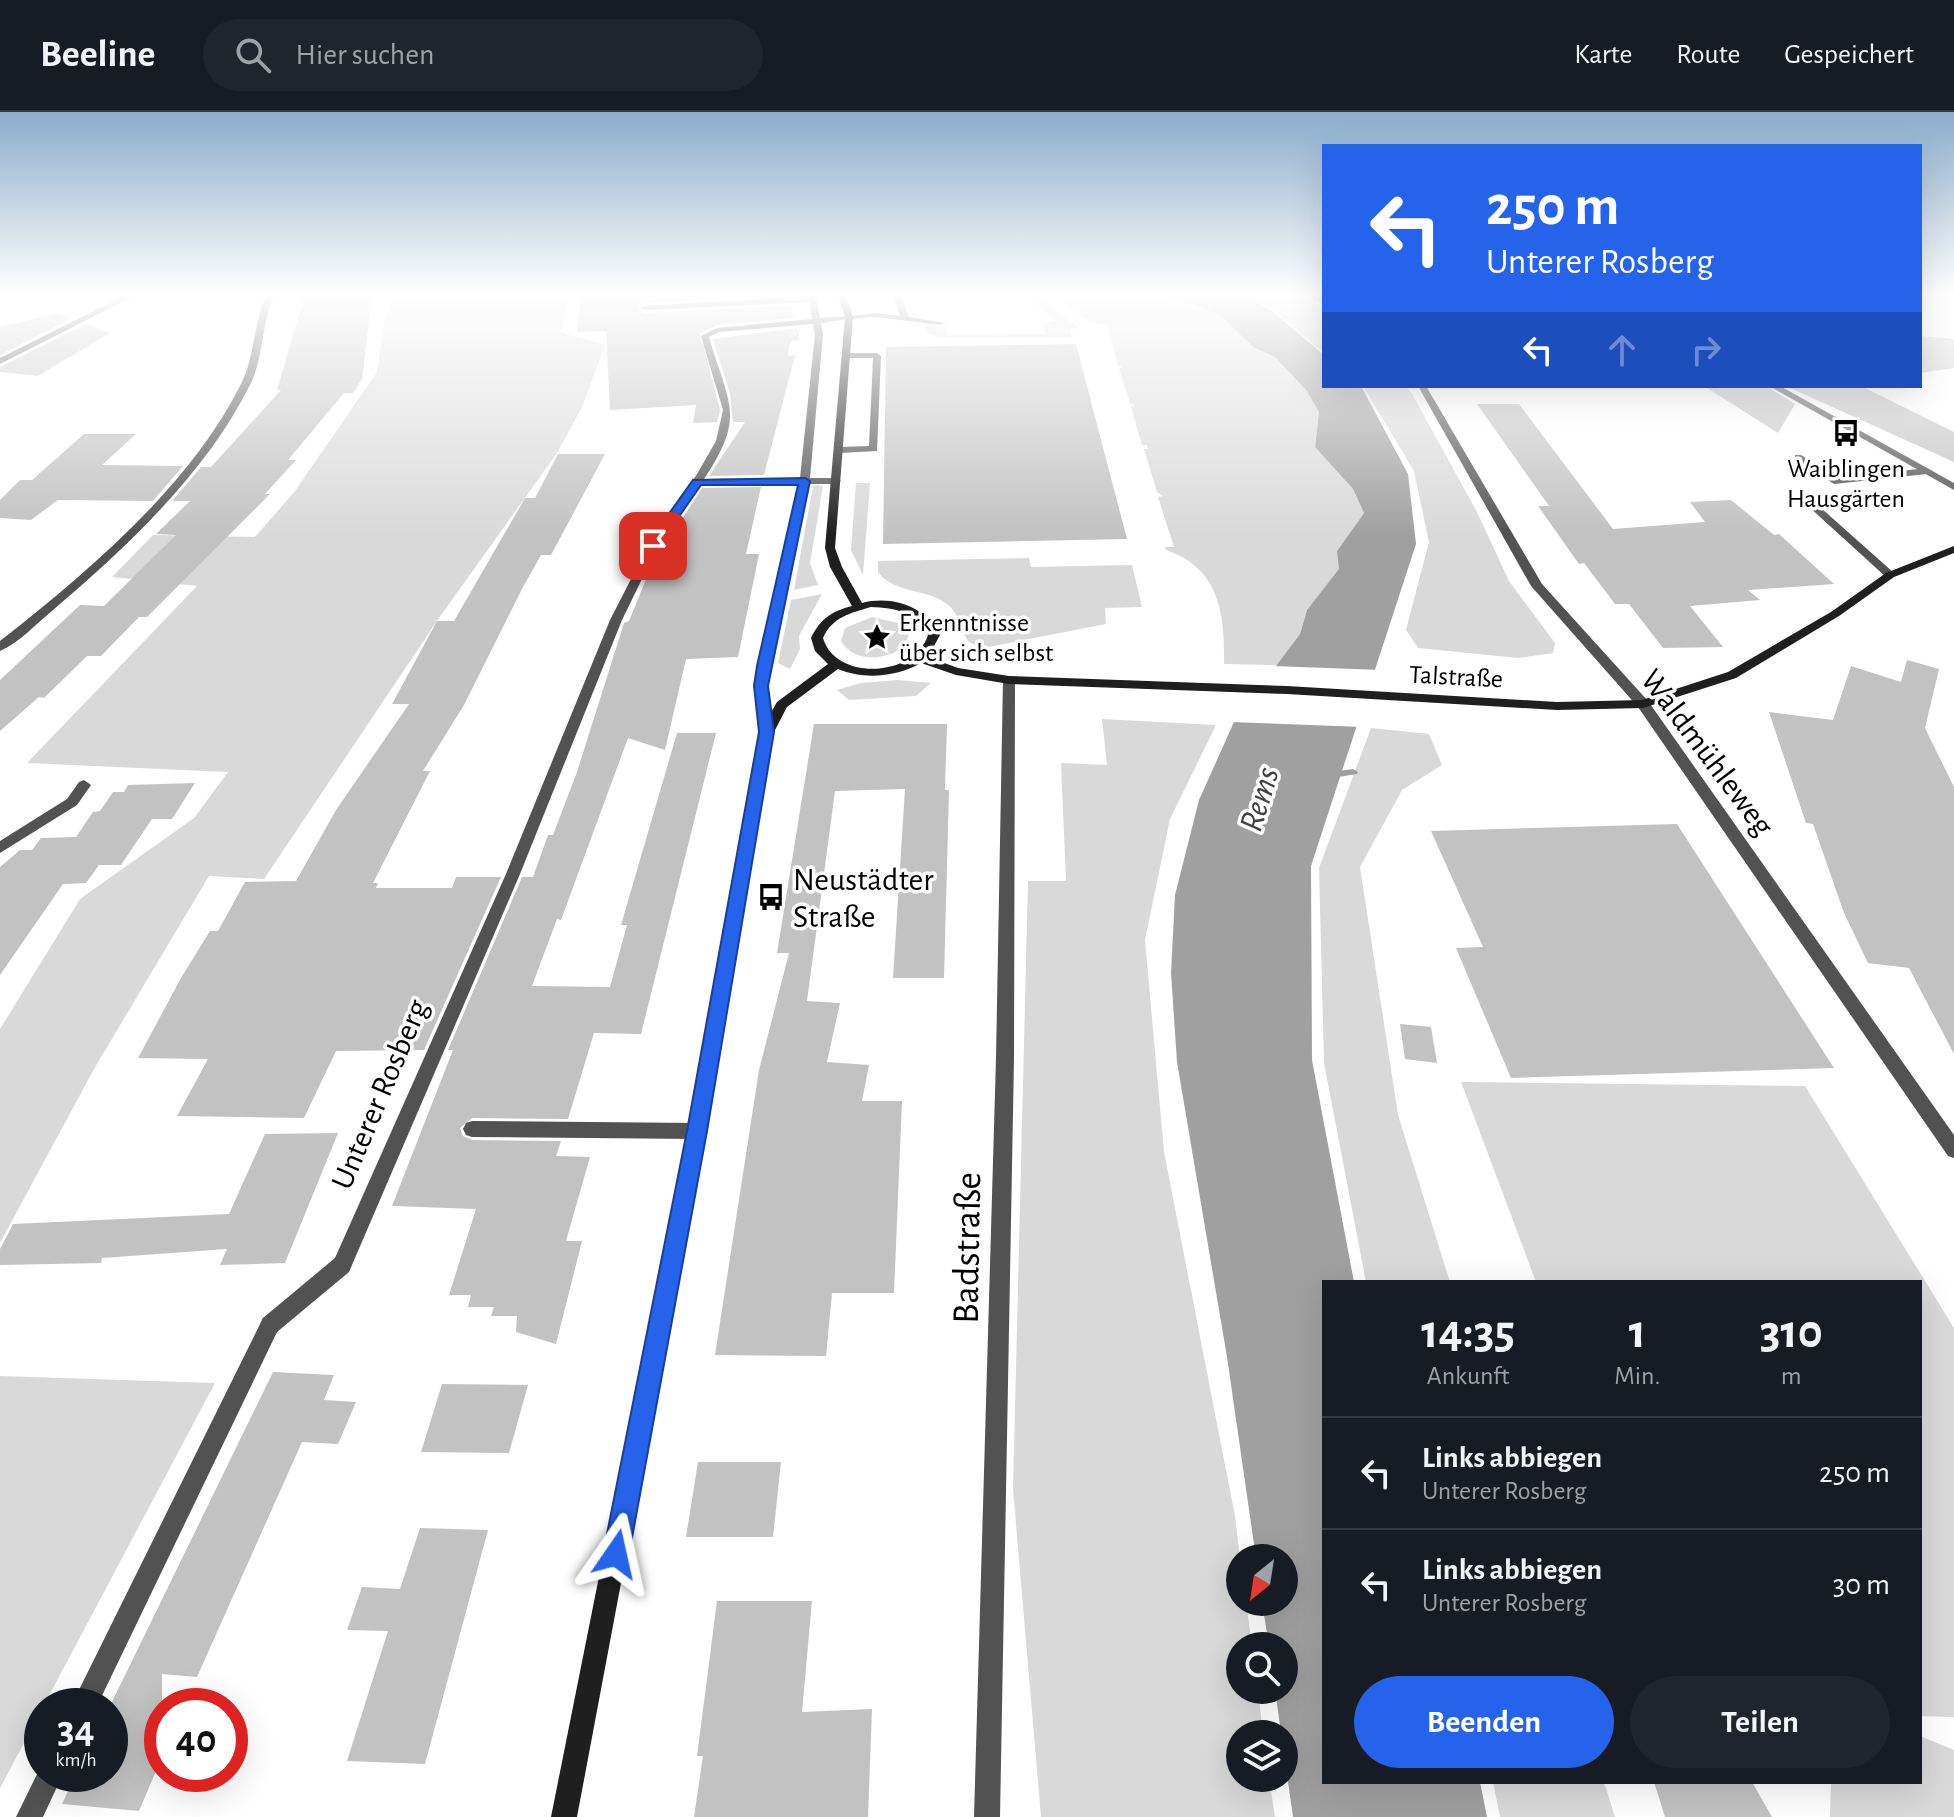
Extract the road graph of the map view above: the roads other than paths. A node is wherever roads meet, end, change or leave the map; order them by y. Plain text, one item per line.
1 (249, 376) edge
2 (715, 376) edge
3 (814, 376) edge
4 (845, 376) edge
5 (876, 376) edge
6 (1423, 388) edge
7 (1777, 388) edge
8 (840, 450) junction
9 (1798, 457) dead end
10 (1927, 471) junction
11 (805, 481) junction
12 (836, 481) junction
13 (697, 482) junction
14 (1954, 487) edge
15 (1839, 501) dead end
16 (1954, 549) edge
17 (1890, 575) junction
18 (858, 606) junction
19 (0, 647) edge
20 (919, 658) junction
21 (835, 665) junction
22 (1009, 680) junction
23 (1643, 704) junction
24 (767, 732) junction
25 (84, 785) dead end
26 (0, 848) edge
27 (472, 1129) dead end
28 (697, 1131) junction
29 (1954, 1150) edge
30 (93, 1688) edge
31 (41, 1792) edge
32 (29, 1817) edge
33 (564, 1817) edge
34 (987, 1817) edge

1 - 19 street
2 - 13 street, Unterer Rosberg
3 - 11 street
4 - 8 street
5 - 8 street
6 - 23 street, Waldmühleweg
7 - 10 street
8 - 12 street
9 - 10 street
10 - 14 street
11 - 12 street
11 - 13 street
11 - 24 street
12 - 18 street
13 - 30 street, Unterer Rosberg
15 - 17 street
16 - 17 street, Talstraße
17 - 23 street, Talstraße
18 - 20 street
18 - 21 street
20 - 21 street
20 - 22 street, Talstraße
21 - 24 street
22 - 23 street, Talstraße
22 - 34 street, Badstraße
23 - 29 street, Waldmühleweg
24 - 28 street
25 - 26 street
27 - 28 street
28 - 33 street
31 - 32 street

